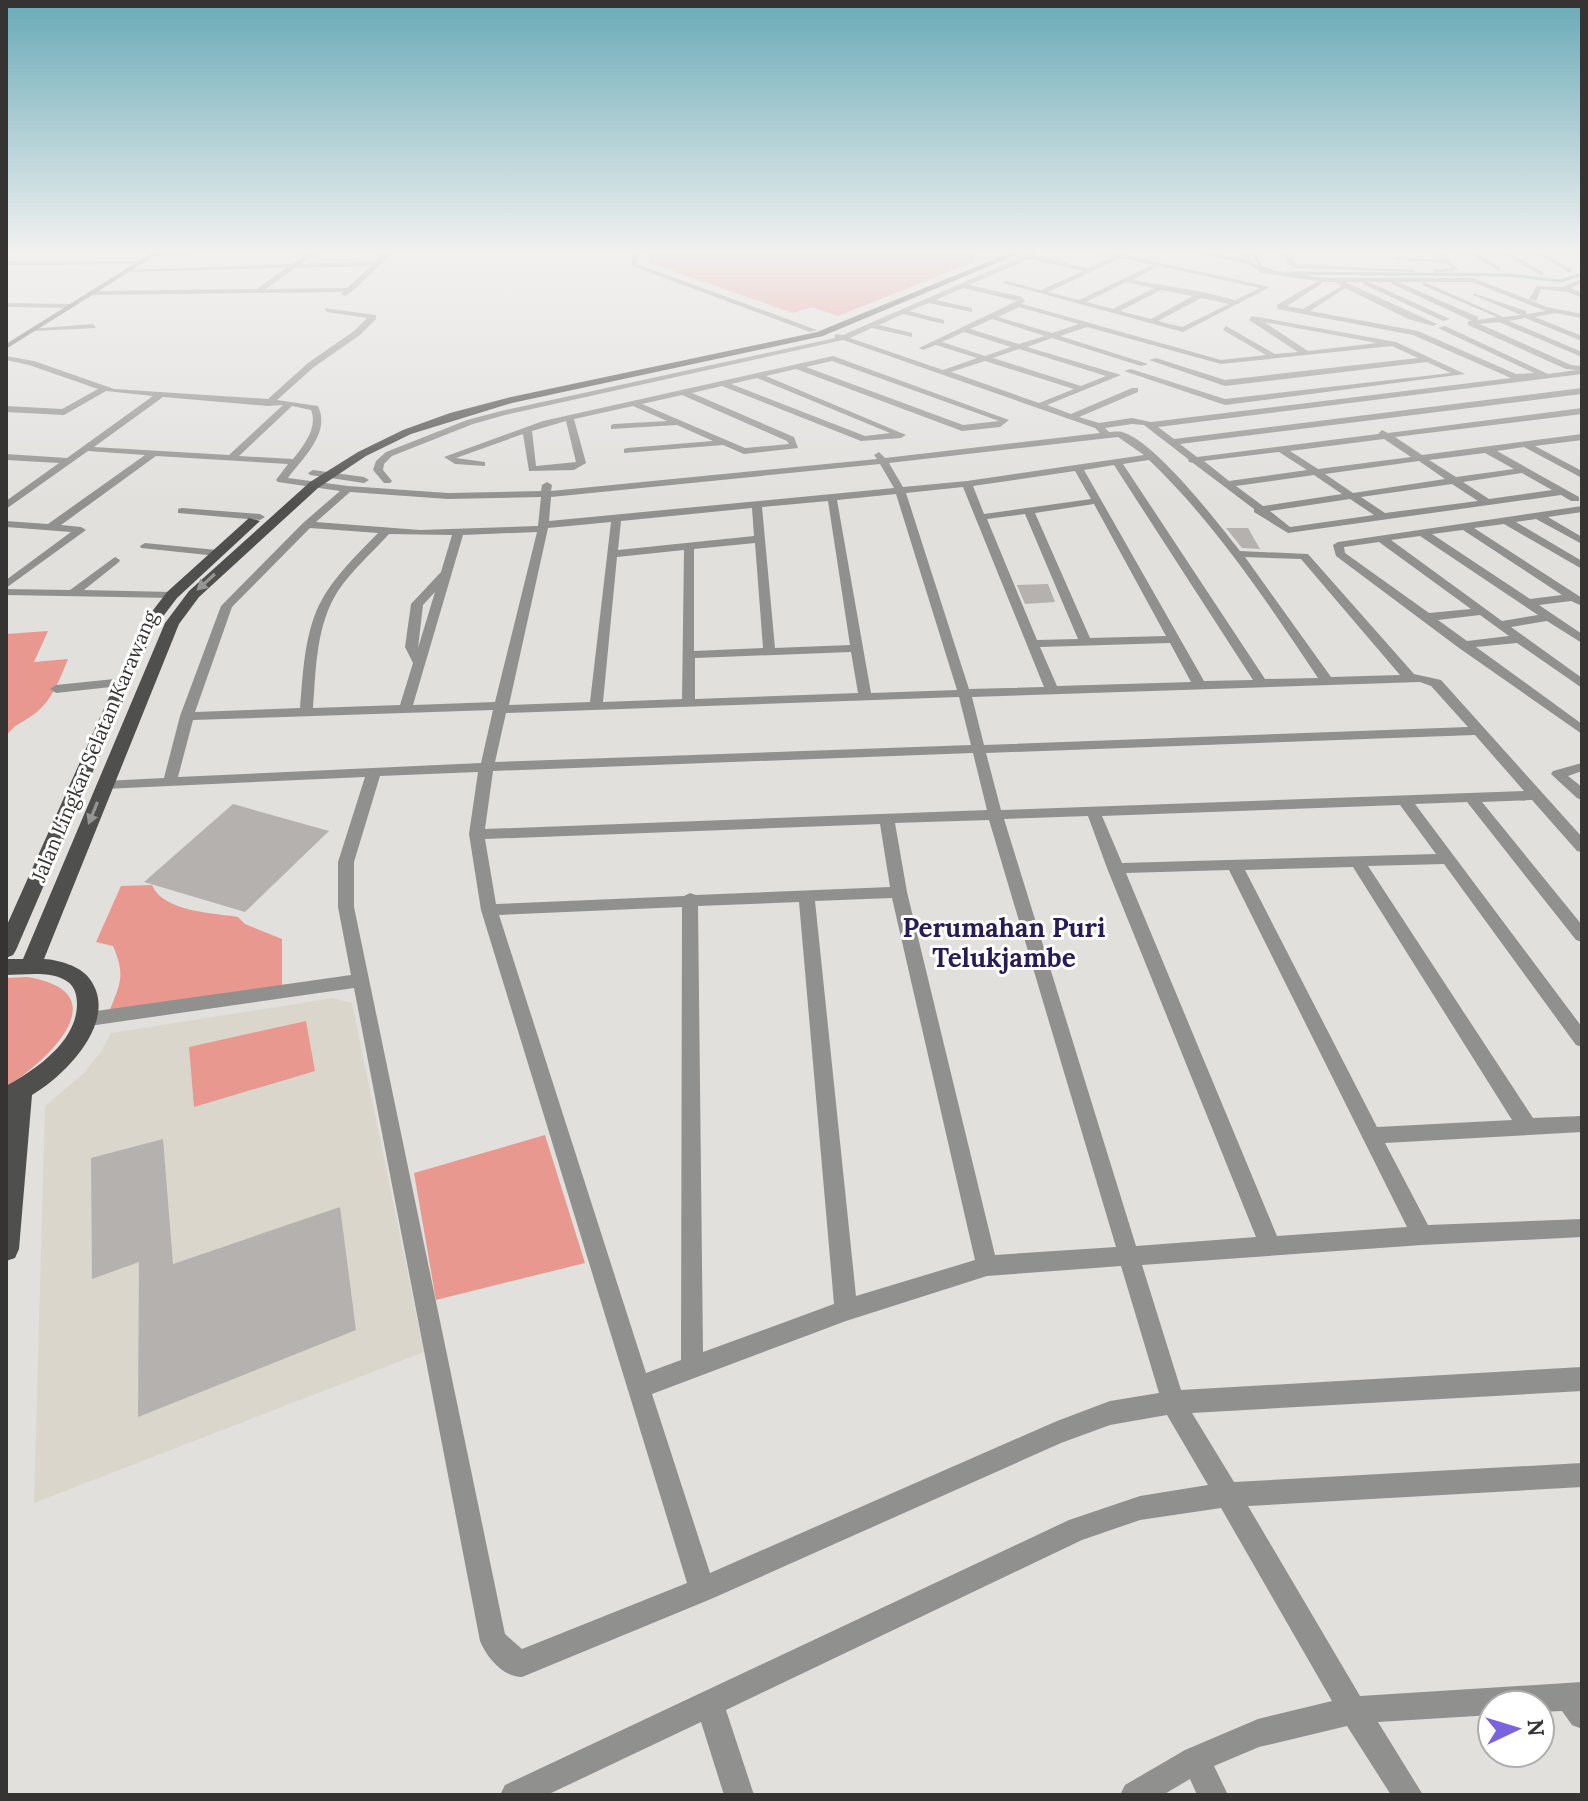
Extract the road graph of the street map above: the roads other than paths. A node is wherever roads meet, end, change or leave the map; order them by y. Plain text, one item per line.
1 (23, 336) edge
2 (353, 336) edge
3 (777, 336) edge
4 (840, 336) edge
5 (951, 336) edge
6 (982, 336) edge
7 (1044, 336) edge
8 (1051, 336) edge
9 (1122, 336) edge
10 (1240, 336) edge
11 (1280, 336) edge
12 (1332, 336) edge
13 (1355, 336) edge
14 (1422, 336) edge
15 (1463, 336) edge
16 (1504, 336) edge
17 (1540, 336) edge
18 (843, 337) junction
19 (937, 343) junction
20 (1393, 344) junction
21 (6, 347) edge
22 (1015, 347) junction
23 (923, 348) dead end
24 (1355, 349) junction
25 (1174, 351) junction
26 (1306, 353) junction
27 (1191, 355) junction
28 (1582, 355) edge
29 (1275, 357) junction
30 (6, 358) edge
31 (982, 359) junction
32 (1431, 359) junction
33 (1148, 362) junction
34 (1231, 362) junction
35 (799, 367) junction
36 (646, 369) junction
37 (1128, 371) junction
38 (944, 372) junction
39 (1581, 372) edge
40 (760, 376) junction
41 (932, 376) dead end
42 (1113, 377) junction
43 (599, 381) junction
44 (905, 383) junction
45 (723, 384) junction
46 (921, 385) junction
47 (1462, 386) junction
48 (104, 389) junction
49 (1082, 389) junction
50 (1147, 389) dead end
51 (609, 390) junction
52 (1135, 390) dead end
53 (1582, 391) edge
54 (683, 392) junction
55 (160, 395) junction
56 (1396, 395) junction
57 (869, 397) junction
58 (888, 401) junction
59 (1326, 402) junction
60 (1493, 402) junction
61 (268, 403) junction
62 (290, 403) junction
63 (630, 404) junction
64 (852, 404) dead end
65 (1038, 406) junction
66 (609, 408) junction
67 (840, 408) junction
68 (6, 409) edge
69 (1424, 411) junction
70 (1582, 411) edge
71 (1230, 414) junction
72 (569, 417) junction
73 (1071, 417) junction
74 (1526, 419) junction
75 (1360, 420) junction
76 (677, 423) junction
77 (1149, 425) junction
78 (1462, 425) junction
79 (1540, 425) dead end
80 (614, 427) junction
81 (1450, 427) junction
82 (527, 429) junction
83 (1102, 430) junction
84 (1258, 432) junction
85 (1553, 432) dead end
86 (1475, 433) dead end
87 (1385, 436) junction
88 (1582, 437) edge
89 (1566, 439) junction
90 (1172, 442) junction
91 (722, 443) junction
92 (1524, 444) junction
93 (481, 445) junction
94 (1488, 445) junction
95 (1582, 448) edge
96 (89, 449) junction
97 (1282, 449) junction
98 (153, 454) junction
99 (6, 457) edge
100 (880, 457) junction
101 (1152, 457) junction
102 (1421, 458) junction
103 (230, 459) junction
104 (1192, 460) junction
105 (71, 461) junction
106 (294, 462) junction
107 (1117, 463) junction
108 (1079, 469) junction
109 (1523, 470) junction
110 (1317, 472) junction
111 (1582, 475) edge
112 (314, 479) junction
113 (1453, 479) junction
114 (387, 481) junction
115 (967, 484) junction
116 (1225, 484) junction
117 (548, 488) junction
118 (348, 489) junction
119 (900, 490) junction
120 (1562, 492) junction
121 (1351, 495) junction
122 (832, 497) junction
123 (1097, 501) junction
124 (1488, 503) junction
125 (1578, 504) edge
126 (6, 506) edge
127 (757, 506) junction
128 (1258, 510) junction
129 (182, 511) dead end
130 (1029, 511) junction
131 (1537, 515) junction
132 (260, 517) junction
133 (982, 517) junction
134 (1385, 518) junction
135 (616, 519) junction
136 (1505, 520) junction
137 (6, 524) edge
138 (307, 525) junction
139 (1464, 526) junction
140 (543, 527) junction
141 (50, 528) junction
142 (385, 532) junction
143 (458, 533) junction
144 (1423, 533) junction
145 (1579, 538) edge
146 (760, 539) junction
147 (1382, 539) junction
148 (145, 546) dead end
149 (689, 547) junction
150 (217, 553) junction
151 (614, 554) junction
152 (1238, 554) junction
153 (115, 560) dead end
154 (1582, 566) edge
155 (446, 573) junction
156 (6, 585) edge
157 (6, 592) edge
158 (73, 593) junction
159 (172, 595) junction
160 (1577, 600) edge
161 (1527, 603) junction
162 (1479, 612) junction
163 (1427, 617) junction
164 (1548, 617) junction
165 (1498, 625) junction
166 (1576, 630) edge
167 (1174, 639) junction
168 (1518, 639) junction
169 (1582, 639) edge
170 (1085, 642) junction
171 (1034, 644) junction
172 (1463, 645) junction
173 (855, 648) junction
174 (769, 651) junction
175 (688, 655) junction
176 (419, 662) junction
177 (1410, 678) junction
178 (1327, 681) junction
179 (124, 682) junction
180 (1261, 683) junction
181 (1582, 684) edge
182 (1200, 686) junction
183 (56, 689) dead end
184 (1052, 691) junction
185 (964, 693) junction
186 (865, 697) junction
187 (688, 704) junction
188 (596, 706) junction
189 (406, 708) junction
190 (502, 708) junction
191 (306, 712) junction
192 (187, 716) junction
193 (1582, 730) edge
194 (1478, 731) junction
195 (978, 749) junction
196 (485, 767) junction
197 (1582, 767) edge
198 (374, 772) junction
199 (170, 781) junction
200 (104, 785) junction
201 (1535, 795) junction
202 (1582, 795) edge
203 (1471, 798) junction
204 (1404, 800) junction
205 (1093, 811) junction
206 (995, 814) junction
207 (886, 817) junction
208 (477, 834) junction
209 (1582, 847) edge
210 (1450, 859) junction
211 (1357, 861) junction
212 (1234, 864) junction
213 (1115, 868) junction
214 (899, 892) junction
215 (806, 896) junction
216 (690, 899) junction
217 (489, 910) junction
218 (1582, 936) edge
219 (6, 950) edge
220 (31, 964) junction
221 (6, 967) edge
222 (362, 980) junction
223 (89, 1019) junction
224 (1582, 1040) edge
225 (13, 1095) edge
226 (1582, 1124) edge
227 (1527, 1126) junction
228 (1373, 1135) junction
229 (1582, 1228) edge
230 (1422, 1235) junction
231 (1270, 1245) junction
232 (6, 1249) edge
233 (1131, 1255) junction
234 (987, 1266) junction
235 (846, 1310) junction
236 (692, 1369) junction
237 (1582, 1379) edge
238 (639, 1387) junction
239 (1173, 1402) junction
240 (1582, 1475) edge
241 (1220, 1483) junction
242 (702, 1590) junction
243 (709, 1702) junction
244 (1578, 1703) edge
245 (1353, 1710) junction
246 (1195, 1760) junction
247 (515, 1795) edge
248 (739, 1795) edge
249 (1135, 1795) edge
250 (1213, 1795) edge
251 (1408, 1795) edge

1 - 21 street
2 - 61 street
3 - 36 main road, Jalan Lingkar Selatan Karawang
4 - 18 street
5 - 19 street
6 - 22 street
7 - 22 street
8 - 33 street
9 - 25 street
10 - 29 street
11 - 26 street
12 - 24 street
13 - 20 street
14 - 15 street
16 - 39 street
17 - 28 street
18 - 38 street
18 - 51 street
19 - 23 street
19 - 31 street
20 - 24 street
20 - 32 street
22 - 31 street
22 - 42 street
24 - 26 street
25 - 27 street
25 - 33 street
26 - 29 street
27 - 34 street
27 - 34 street
29 - 34 street
30 - 48 street
31 - 38 street
31 - 49 street
32 - 33 street
32 - 37 street
33 - 37 street
35 - 40 street
35 - 44 street
35 - 57 street
36 - 43 main road, Jalan Lingkar Selatan Karawang
36 - 112 main road, Jalan Lingkar Selatan Karawang
37 - 42 street
38 - 41 street
38 - 65 street
39 - 47 street
40 - 45 street
40 - 67 street
42 - 49 street
42 - 50 street
43 - 51 street
43 - 112 main road, Jalan Lingkar Selatan Karawang
44 - 46 street
44 - 57 street
45 - 54 street
45 - 67 street
46 - 58 street
46 - 58 street
47 - 56 street
47 - 60 street
48 - 55 street
48 - 68 street
49 - 65 street
51 - 63 street
51 - 114 street
52 - 73 street
53 - 60 street
54 - 63 street
54 - 91 street
55 - 61 street
55 - 96 street
56 - 59 street
56 - 69 street
57 - 58 street
59 - 71 street
59 - 75 street
60 - 69 street
60 - 74 street
61 - 62 street
62 - 103 street
62 - 106 street
63 - 66 street
63 - 76 street
64 - 67 street
65 - 73 street
66 - 72 street
66 - 80 street
69 - 75 street
69 - 81 street
70 - 74 street
71 - 77 street
71 - 84 street
72 - 82 street
72 - 82 street
73 - 83 street
74 - 78 street
74 - 79 street
75 - 84 street
75 - 87 street
76 - 80 street
76 - 91 street
77 - 83 street
77 - 90 street
78 - 81 street
78 - 86 street
80 - 91 street
81 - 87 street
82 - 93 street
83 - 100 street
83 - 101 street
84 - 90 street
84 - 97 street
85 - 89 street
87 - 97 street
87 - 102 street
88 - 89 street
89 - 92 street
89 - 95 street
90 - 104 street
92 - 94 street
92 - 111 street
93 - 93 street
94 - 102 street
94 - 109 street
96 - 98 street
96 - 105 street
97 - 104 street
97 - 110 street
98 - 103 street
98 - 141 street
99 - 105 street
100 - 117 street
100 - 119 street
101 - 107 street
101 - 152 street
102 - 110 street
102 - 113 street
103 - 106 street
104 - 116 street
105 - 126 street
106 - 112 street
107 - 108 street
107 - 180 street
108 - 115 street
108 - 123 street
109 - 113 street
109 - 120 street
110 - 116 street
110 - 121 street
112 - 114 street
112 - 118 street
112 - 132 main road
112 -> 200 main road, Jalan Lingkar Selatan Karawang
113 - 121 street
113 - 124 street
114 - 117 street
115 - 119 street
115 - 133 street
116 - 128 street
117 - 118 street
117 - 140 street
118 - 138 street
119 - 122 street
119 - 185 street
120 - 124 street
120 - 125 street
121 - 128 street
121 - 134 street
122 - 127 street
122 - 173 street
123 - 130 street
123 - 167 street
124 - 134 street
125 - 131 street
127 - 135 street
127 - 146 street
128 - 134 street
129 - 132 street
130 - 133 street
130 - 170 street
131 - 136 street
131 - 145 street
132 - 150 main road
133 - 171 street
135 - 140 street
135 - 151 street
136 - 139 street
136 - 154 street
137 - 141 street
138 - 142 street
138 - 192 street
139 - 144 street
139 - 160 street
140 - 143 street
140 - 190 street
141 - 156 street
142 - 143 street
142 - 191 street
143 - 155 street
144 - 147 street
144 - 161 street
146 - 149 street
146 - 174 street
147 - 162 street
147 - 163 street
148 - 150 street
149 - 151 street
149 - 175 street
150 - 159 main road
151 - 188 street
152 - 177 street
152 - 178 street
153 - 158 street
155 - 176 street
155 - 176 street
157 - 158 street
158 - 159 street
159 - 179 main road
160 - 161 street
161 - 164 street
162 - 163 street
162 - 165 street
163 - 172 street
164 - 165 street
164 - 166 street
165 - 168 street
166 - 169 street
167 - 170 street
167 - 182 street
168 - 172 street
168 - 181 street
170 - 171 street
171 - 184 street
172 - 193 street
173 - 174 street
173 - 186 street
174 - 175 street
175 - 187 street
176 - 189 street
177 - 178 street
177 - 194 street
178 - 180 street
179 - 183 street
179 - 219 main road
180 - 182 street
182 - 184 street
184 - 185 street
185 - 186 street
185 - 195 street
186 - 187 street
187 - 188 street
188 - 190 street
189 - 190 street
189 - 191 street
190 - 196 street
191 - 192 street
192 - 199 street
194 - 195 street
194 - 201 street
195 - 196 street
195 - 206 street
196 - 198 street
196 - 208 street
197 - 202 street
198 - 199 street
198 - 222 street
199 - 200 street
200 -> 220 main road, Jalan Lingkar Selatan Karawang
201 - 203 street
201 - 209 street
203 - 204 street
203 - 218 street
204 - 205 street
204 - 210 street
205 - 206 street
205 - 213 street
206 - 207 street
206 - 233 street
207 - 208 street
207 - 214 street
208 - 217 street
210 - 211 street
210 - 224 street
211 - 212 street
211 - 227 street
212 - 213 street
212 - 228 street
213 - 231 street
214 - 215 street
214 - 234 street
215 - 216 street
215 - 235 street
216 - 217 street
216 - 236 street
217 - 238 street
220 - 221 main road
220 - 223 main road
222 - 223 street
222 - 242 street
223 - 225 main road
225 - 232 main road
226 - 227 street
227 - 228 street
228 - 230 street
229 - 230 street
230 - 231 street
231 - 233 street
233 - 234 street
233 - 239 street
234 - 235 street
235 - 236 street
236 - 238 street
237 - 239 street
238 - 242 street
239 - 241 street
239 - 242 street
240 - 241 street
241 - 243 street
241 - 245 street
243 - 247 street
243 - 248 street
244 - 245 street
245 - 246 street
245 - 251 street
246 - 249 street
246 - 250 street

